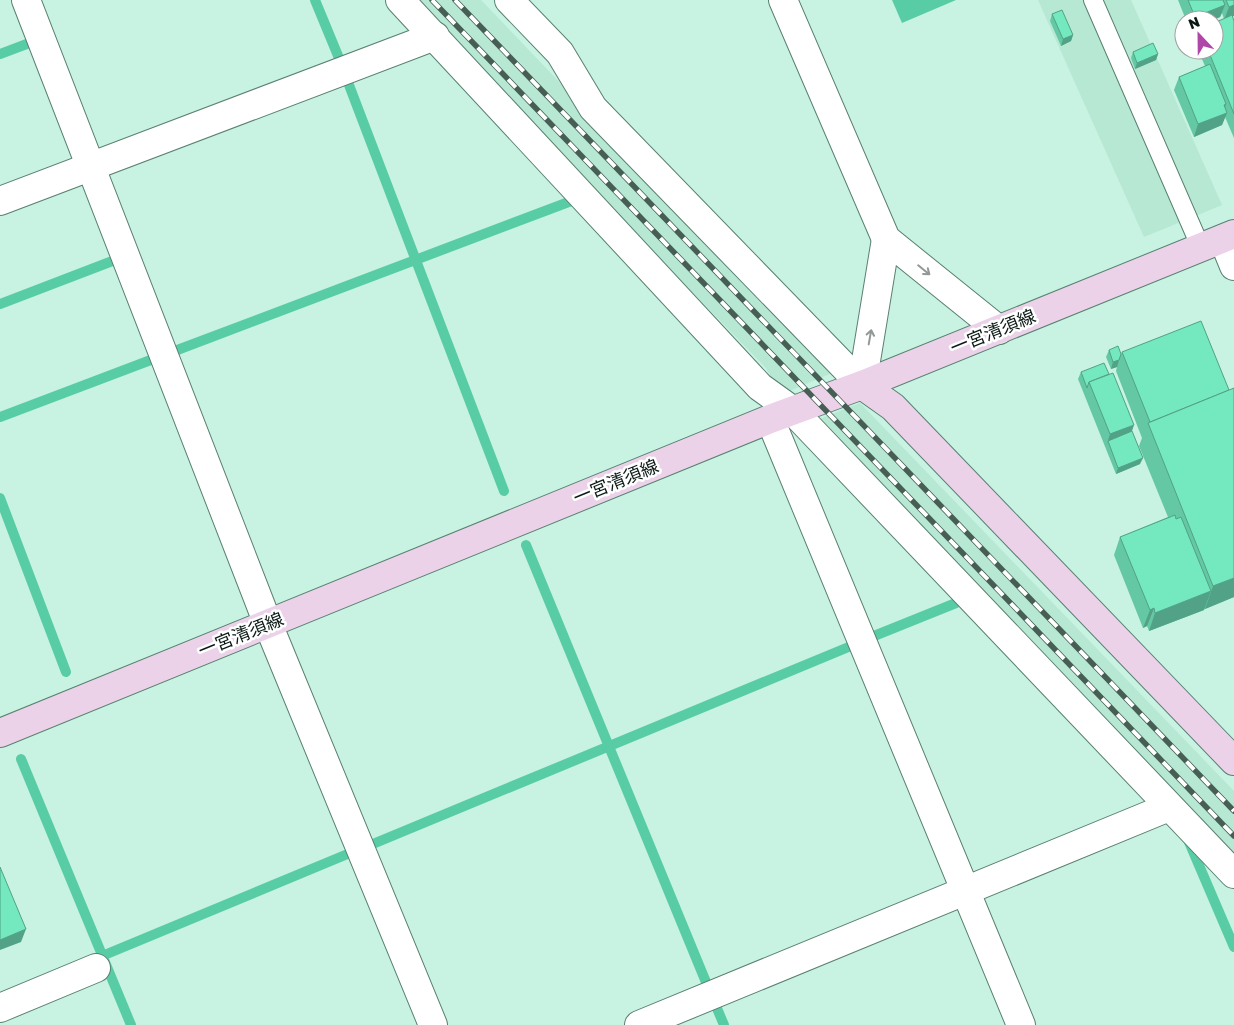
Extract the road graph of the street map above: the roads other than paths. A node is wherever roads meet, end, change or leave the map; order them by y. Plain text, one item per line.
1 (26, 0) edge
2 (400, 0) edge
3 (509, 0) edge
4 (784, 0) edge
5 (1093, 0) edge
6 (435, 36) junction
7 (90, 167) junction
8 (0, 202) edge
9 (886, 239) junction
10 (1220, 240) edge
11 (1234, 266) edge
12 (999, 330) junction
13 (862, 385) junction
14 (781, 414) junction
15 (268, 624) junction
16 (0, 733) edge
17 (1234, 761) edge
18 (1169, 807) junction
19 (1234, 874) edge
20 (965, 891) junction
21 (96, 968) dead end
22 (0, 1008) edge
23 (433, 1025) edge
24 (639, 1025) edge
25 (1020, 1025) edge

1 - 7 street
2 - 6 street
3 - 13 street
4 - 9 street
5 - 10 lane
6 - 7 street
6 - 14 street
7 - 8 street
7 - 15 street
9 -> 12 street
13 -> 9 street
10 - 11 street
10 - 12 main road, 一宮清須線
12 - 13 main road, 一宮清須線
13 - 14 main road, 一宮清須線
13 - 17 main road
14 - 15 main road, 一宮清須線
14 - 18 street
14 - 20 street
15 - 16 main road, 一宮清須線
15 - 23 street
18 - 19 street
18 - 20 street
20 - 24 street
20 - 25 street
21 - 22 street

